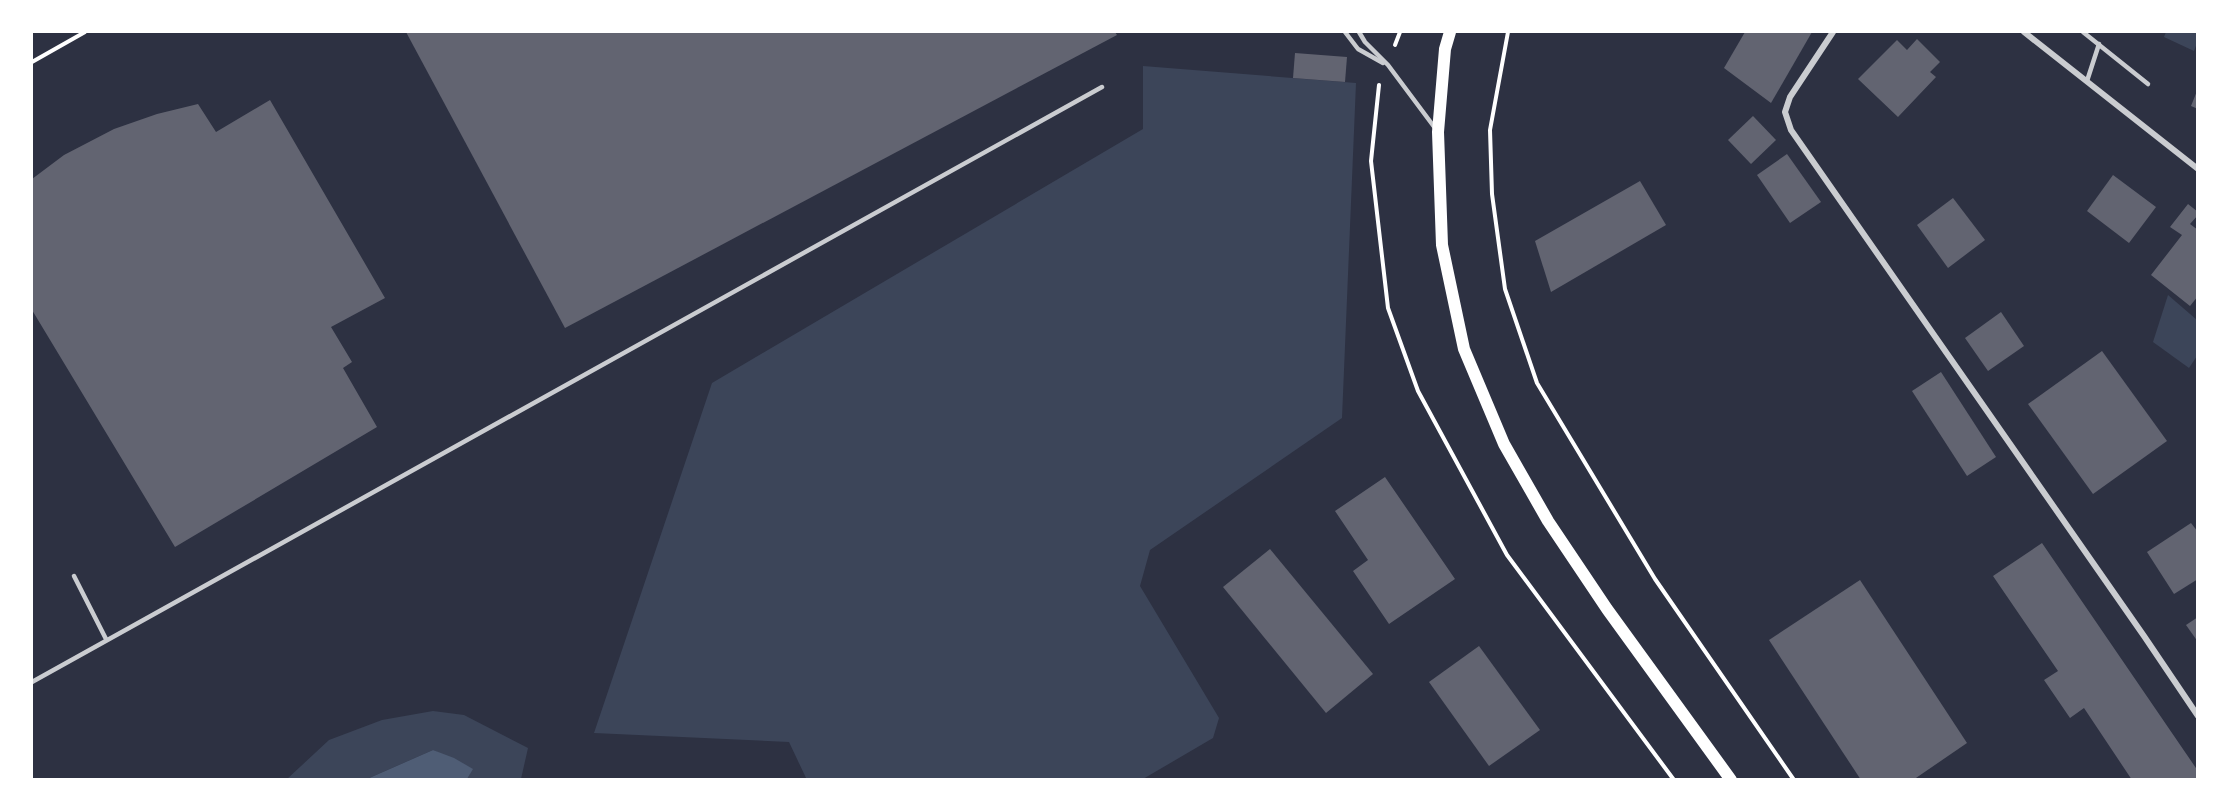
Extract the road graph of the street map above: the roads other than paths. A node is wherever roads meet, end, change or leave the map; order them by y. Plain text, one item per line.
1 (1345, 32) edge
2 (1359, 32) edge
3 (1450, 32) edge
4 (1833, 32) edge
5 (2024, 32) edge
6 (2083, 32) edge
7 (2099, 44) junction
8 (1388, 65) junction
9 (2087, 81) junction
10 (2148, 84) dead end
11 (1102, 87) dead end
12 (1438, 132) junction
13 (2198, 169) edge
14 (74, 576) dead end
15 (106, 639) junction
16 (32, 682) edge
17 (2198, 716) edge
18 (1731, 780) edge

1 - 8 lane
2 - 8 lane
3 - 12 main road
4 - 17 street
5 - 9 street
6 - 7 lane
7 - 9 lane
7 - 10 lane
8 - 12 lane
9 - 13 street
11 - 15 lane
12 - 18 main road
14 - 15 lane
15 - 16 lane

